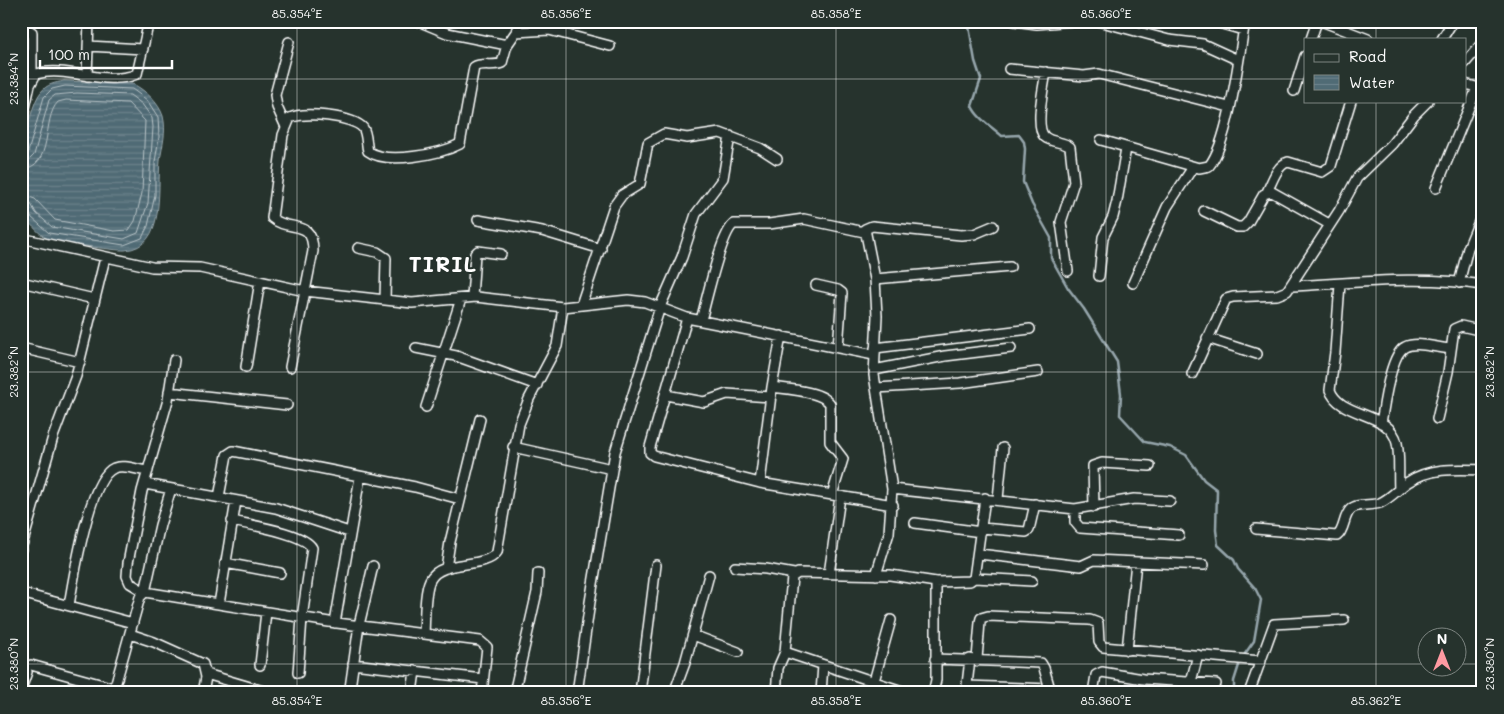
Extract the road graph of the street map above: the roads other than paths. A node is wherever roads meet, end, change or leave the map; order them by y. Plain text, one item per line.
1 (89, 21) edge
2 (149, 21) edge
3 (418, 21) edge
4 (519, 21) edge
5 (1014, 21) edge
6 (1073, 21) edge
7 (1098, 21) edge
8 (1212, 21) edge
9 (1317, 21) edge
10 (1321, 21) edge
11 (1454, 21) edge
12 (21, 25) edge
13 (1244, 26) edge
14 (516, 32) junction
15 (1311, 38) edge
16 (1365, 38) edge
17 (1443, 38) edge
18 (289, 42) dead end
19 (1483, 42) edge
20 (88, 46) junction
21 (610, 46) dead end
22 (143, 49) junction
23 (506, 50) junction
24 (1304, 59) edge
25 (1238, 60) junction
26 (1466, 62) edge
27 (1008, 69) dead end
28 (1046, 72) junction
29 (87, 76) junction
30 (32, 79) junction
31 (1466, 84) edge
32 (1480, 88) edge
33 (1294, 91) dead end
34 (1351, 102) edge
35 (1427, 102) edge
36 (1229, 107) junction
37 (21, 126) edge
38 (286, 127) junction
39 (730, 136) junction
40 (1101, 140) dead end
41 (1126, 148) junction
42 (777, 159) dead end
43 (1193, 167) junction
44 (1436, 188) dead end
45 (1267, 192) junction
46 (1204, 211) dead end
47 (1483, 212) edge
48 (478, 220) dead end
49 (1329, 224) junction
50 (993, 226) dead end
51 (864, 232) junction
52 (21, 238) edge
53 (358, 248) dead end
54 (601, 249) junction
55 (501, 254) dead end
56 (105, 258) junction
57 (1010, 266) dead end
58 (1068, 271) dead end
59 (1099, 276) dead end
60 (875, 279) junction
61 (260, 281) junction
62 (21, 282) edge
63 (1133, 283) dead end
64 (1458, 283) junction
65 (816, 284) dead end
66 (1340, 284) junction
67 (1483, 285) edge
68 (1292, 286) junction
69 (305, 291) junction
70 (472, 297) junction
71 (94, 299) junction
72 (461, 299) junction
73 (386, 300) junction
74 (581, 305) junction
75 (563, 308) junction
76 (660, 308) junction
77 (687, 318) junction
78 (701, 320) junction
79 (1030, 329) dead end
80 (1483, 331) edge
81 (781, 336) junction
82 (1207, 338) junction
83 (21, 348) edge
84 (416, 348) dead end
85 (838, 348) junction
86 (1011, 348) dead end
87 (1451, 349) junction
88 (874, 351) junction
89 (443, 353) junction
90 (1258, 354) dead end
91 (174, 360) dead end
92 (80, 362) junction
93 (246, 366) dead end
94 (290, 367) dead end
95 (874, 370) junction
96 (1038, 372) dead end
97 (1192, 374) dead end
98 (537, 385) junction
99 (772, 386) junction
100 (876, 388) junction
101 (169, 392) junction
102 (666, 395) junction
103 (772, 397) junction
104 (287, 405) dead end
105 (426, 407) dead end
106 (480, 419) dead end
107 (1437, 419) dead end
108 (1381, 423) junction
109 (513, 447) junction
110 (1003, 448) dead end
111 (1150, 466) dead end
112 (612, 469) junction
113 (1483, 470) edge
114 (148, 472) junction
115 (360, 477) junction
116 (760, 483) junction
117 (145, 484) junction
118 (171, 489) junction
119 (892, 489) junction
120 (1399, 489) junction
121 (836, 496) junction
122 (219, 497) junction
123 (985, 498) junction
124 (460, 499) junction
125 (998, 499) junction
126 (236, 500) junction
127 (1170, 500) dead end
128 (1035, 504) junction
129 (893, 505) junction
130 (1094, 507) junction
131 (1075, 509) junction
132 (232, 521) junction
133 (915, 523) dead end
134 (1256, 529) dead end
135 (982, 530) junction
136 (350, 532) junction
137 (1179, 535) dead end
138 (21, 549) edge
139 (979, 554) junction
140 (225, 562) junction
141 (1136, 562) junction
142 (656, 565) dead end
143 (1204, 565) dead end
144 (373, 566) dead end
145 (735, 567) dead end
146 (446, 568) junction
147 (280, 573) dead end
148 (538, 573) dead end
149 (794, 574) junction
150 (828, 574) junction
151 (709, 575) dead end
152 (876, 575) junction
153 (974, 578) junction
154 (1032, 580) dead end
155 (936, 582) junction
156 (144, 592) junction
157 (21, 593) edge
158 (219, 604) junction
159 (69, 605) junction
160 (266, 612) junction
161 (302, 618) junction
162 (891, 620) dead end
163 (1344, 620) dead end
164 (133, 623) junction
165 (335, 623) junction
166 (359, 625) junction
167 (130, 634) junction
168 (424, 634) junction
169 (692, 635) junction
170 (1127, 650) junction
171 (738, 652) dead end
172 (785, 652) junction
173 (1198, 656) junction
174 (935, 659) junction
175 (974, 659) junction
176 (1261, 661) junction
177 (353, 664) junction
178 (260, 665) dead end
179 (823, 665) junction
180 (415, 671) junction
181 (298, 673) dead end
182 (206, 674) junction
183 (483, 679) junction
184 (874, 681) junction
185 (1191, 683) junction
186 (1216, 684) dead end
187 (350, 688) dead end
188 (21, 689) edge
189 (966, 689) edge
190 (1050, 689) junction
191 (114, 691) edge
192 (203, 693) edge
193 (270, 693) edge
194 (412, 693) edge
195 (482, 693) edge
196 (514, 693) edge
197 (577, 693) edge
198 (640, 693) edge
199 (674, 693) edge
200 (776, 693) edge
201 (821, 693) edge
202 (908, 693) edge
203 (933, 693) edge
204 (1060, 693) edge
205 (1093, 693) edge
206 (1188, 693) edge
207 (1249, 693) edge

1 - 20 street
2 - 22 street
3 - 23 street
4 - 14 street
5 - 6 street
7 - 25 street
8 - 13 street
9 - 15 street
10 - 16 street
11 - 17 street
12 - 30 street
13 - 25 street
14 - 21 street
14 - 23 street
18 - 38 street
19 - 26 street
20 - 22 street
20 - 29 street
22 - 29 street
23 - 38 street
24 - 33 street
25 - 36 street
27 - 28 street
28 - 36 street
28 - 58 street
29 - 30 street
30 - 37 street
31 - 32 street
32 - 44 street
34 - 45 street
35 - 49 street
36 - 43 street
38 - 69 street
39 - 42 street
39 - 54 street
39 - 76 street
40 - 41 street
41 - 43 street
41 - 59 street
43 - 63 street
45 - 46 street
45 - 49 street
47 - 64 street
48 - 54 street
49 - 68 street
50 - 51 street
51 - 60 street
51 - 78 street
52 - 56 street
53 - 73 street
54 - 74 street
55 - 70 street
56 - 61 street
56 - 71 street
57 - 60 street
60 - 88 street
61 - 69 street
61 - 93 street
62 - 71 street
64 - 66 street
64 - 67 street
65 - 85 street
66 - 68 street
66 - 108 street
68 - 82 street
69 - 73 street
69 - 94 street
70 - 72 street
70 - 75 street
71 - 92 street
72 - 73 street
72 - 89 street
74 - 75 street
74 - 76 street
75 - 98 street
76 - 77 street
76 - 112 street
77 - 78 street
77 - 102 street
78 - 81 street
79 - 88 street
80 - 87 street
81 - 85 street
81 - 99 street
82 - 90 street
82 - 97 street
83 - 92 street
84 - 89 street
85 - 88 street
86 - 95 street
87 - 107 street
87 - 108 street
88 - 95 street
89 - 98 street
89 - 105 street
91 - 101 street
92 - 138 street
95 - 100 street
96 - 100 street
98 - 109 street
99 - 103 street
99 - 121 street
100 - 119 street
101 - 104 street
101 - 114 street
102 - 103 street
102 - 116 street
103 - 116 street
106 - 124 street
108 - 120 street
109 - 112 street
109 - 146 street
110 - 125 street
111 - 130 street
112 - 197 street
113 - 120 street
114 - 117 street
114 - 159 street
115 - 122 street
115 - 124 street
115 - 136 street
116 - 121 street
117 - 118 street
117 - 156 street
118 - 122 street
118 - 156 street
119 - 123 street
119 - 129 street
120 - 134 street
121 - 129 street
121 - 150 street
122 - 126 street
123 - 125 street
123 - 135 street
124 - 146 street
125 - 128 street
126 - 132 street
126 - 136 street
127 - 130 street
128 - 131 street
128 - 135 street
129 - 152 street
130 - 131 street
131 - 137 street
132 - 140 street
132 - 161 street
133 - 135 street
135 - 139 street
136 - 165 street
139 - 141 street
139 - 153 street
140 - 147 street
140 - 158 street
141 - 143 street
141 - 170 street
142 - 198 street
144 - 166 street
145 - 149 street
146 - 168 street
148 - 196 street
149 - 150 street
149 - 172 street
150 - 152 street
151 - 169 street
152 - 155 street
153 - 154 street
153 - 155 street
155 - 174 street
156 - 158 street
156 - 164 street
157 - 159 street
158 - 160 street
159 - 164 street
160 - 161 street
160 - 178 street
161 - 165 street
161 - 181 street
162 - 184 street
163 - 176 street
164 - 167 street
165 - 166 street
166 - 168 street
166 - 177 street
167 - 182 street
167 - 191 street
168 - 183 street
169 - 171 street
169 - 199 street
170 - 173 street
170 - 175 street
172 - 179 street
172 - 200 street
173 - 176 street
173 - 185 street
174 - 175 street
174 - 203 street
175 - 189 street
175 - 190 street
176 - 207 street
177 - 180 street
177 - 187 street
179 - 184 street
179 - 201 street
180 - 183 street
180 - 194 street
182 - 192 street
182 - 193 street
183 - 195 street
184 - 202 street
185 - 186 street
185 - 205 street
185 - 206 street
188 - 191 street
189 - 190 street
190 - 204 street

